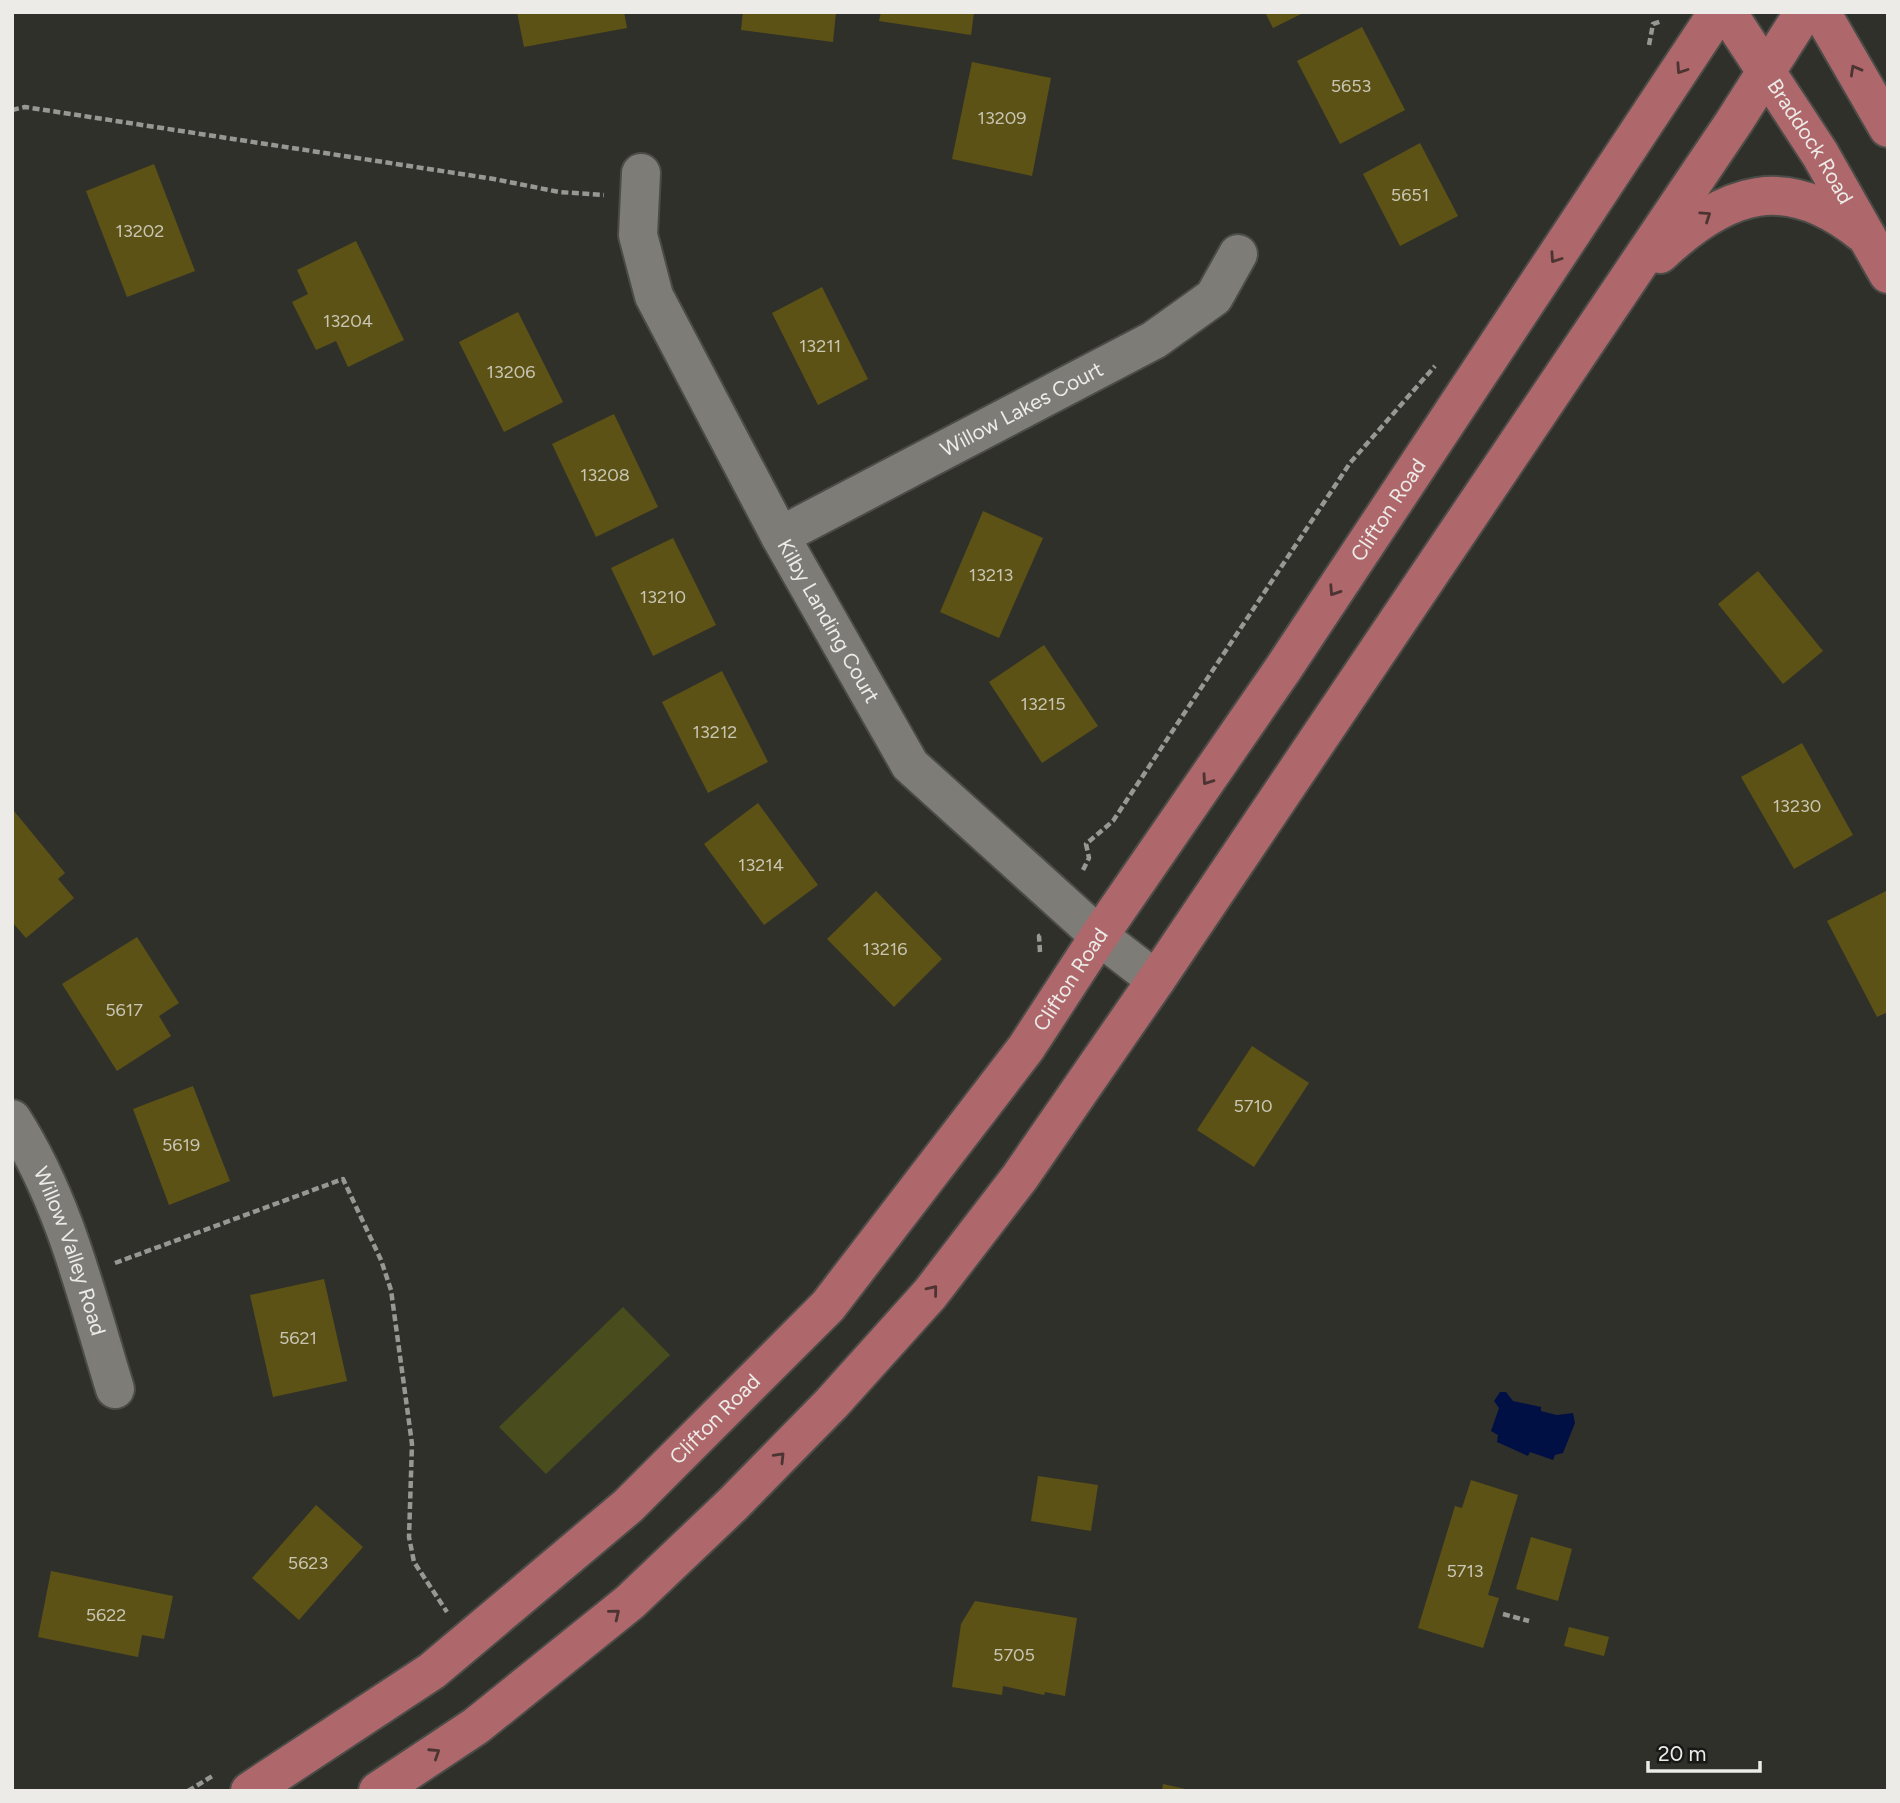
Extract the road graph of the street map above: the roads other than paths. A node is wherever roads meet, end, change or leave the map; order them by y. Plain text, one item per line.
1 (1718, 12) edge
2 (1727, 12) edge
3 (1804, 12) edge
4 (1821, 12) edge
5 (1766, 72) junction
6 (1888, 128) edge
7 (641, 185) road end
8 (1868, 238) junction
9 (1238, 254) dead end
10 (1888, 274) edge
11 (1618, 293) junction
12 (780, 536) junction
13 (1098, 936) junction
14 (1156, 981) junction
15 (12, 1119) edge
16 (114, 1389) dead end
17 (235, 1781) edge
18 (378, 1791) edge

1 -> 13 main road, Clifton Road
2 - 5 main road, Braddock Road
3 - 5 main road
6 -> 4 main road
5 - 8 main road, Braddock Road
5 - 11 main road
7 - 12 street, Kilby Landing Court
8 - 10 main road, Braddock Road
11 -> 8 main road
9 - 12 street, Willow Lakes Court
11 - 14 main road
12 - 13 street, Kilby Landing Court
13 - 14 street, Kilby Landing Court
13 - 17 main road, Clifton Road
18 -> 14 main road
15 - 16 street, Willow Valley Road

